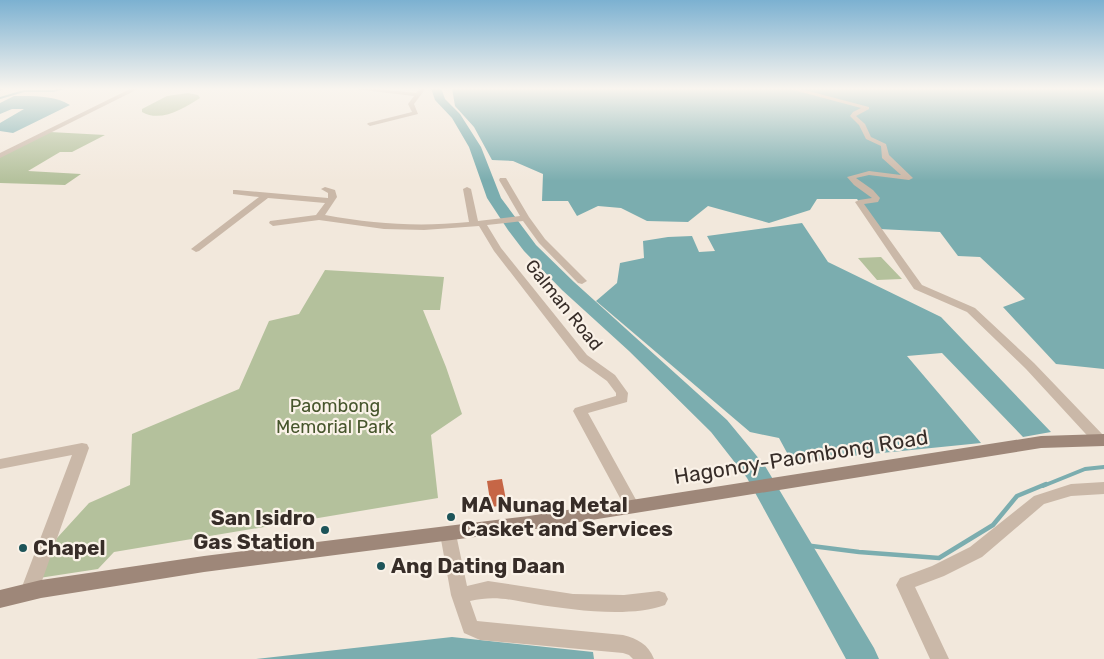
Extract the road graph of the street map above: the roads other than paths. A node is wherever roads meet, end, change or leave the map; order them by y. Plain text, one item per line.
1 (74, 119) edge
2 (389, 119) edge
3 (856, 119) edge
4 (370, 124) dead end
5 (1, 155) edge
6 (503, 180) dead end
7 (325, 189) dead end
8 (467, 190) dead end
9 (236, 192) dead end
10 (266, 195) junction
11 (330, 201) junction
12 (319, 217) junction
13 (520, 219) junction
14 (273, 223) dead end
15 (478, 224) junction
16 (196, 249) dead end
17 (582, 281) dead end
18 (1102, 440) edge
19 (0, 464) edge
20 (1104, 488) edge
21 (632, 507) junction
22 (448, 534) junction
23 (29, 592) junction
24 (460, 595) junction
25 (0, 599) edge
26 (659, 599) dead end
27 (645, 659) edge
28 (940, 659) edge

1 - 5 street
2 - 4 street
3 - 18 street
6 - 13 street
7 - 11 street
8 - 15 street
9 - 10 street
10 - 11 street
10 - 16 street
11 - 12 street
12 - 14 street
12 - 15 street
13 - 15 street
13 - 17 street
15 - 21 street, Galman Road
18 - 21 main road, Hagonoy-Paombong Road
19 - 23 street
20 - 28 street
21 - 22 main road, Hagonoy-Paombong Road
22 - 23 main road, Hagonoy-Paombong Road
22 - 24 street
23 - 25 main road, Hagonoy-Paombong Road
24 - 26 street
24 - 27 street

